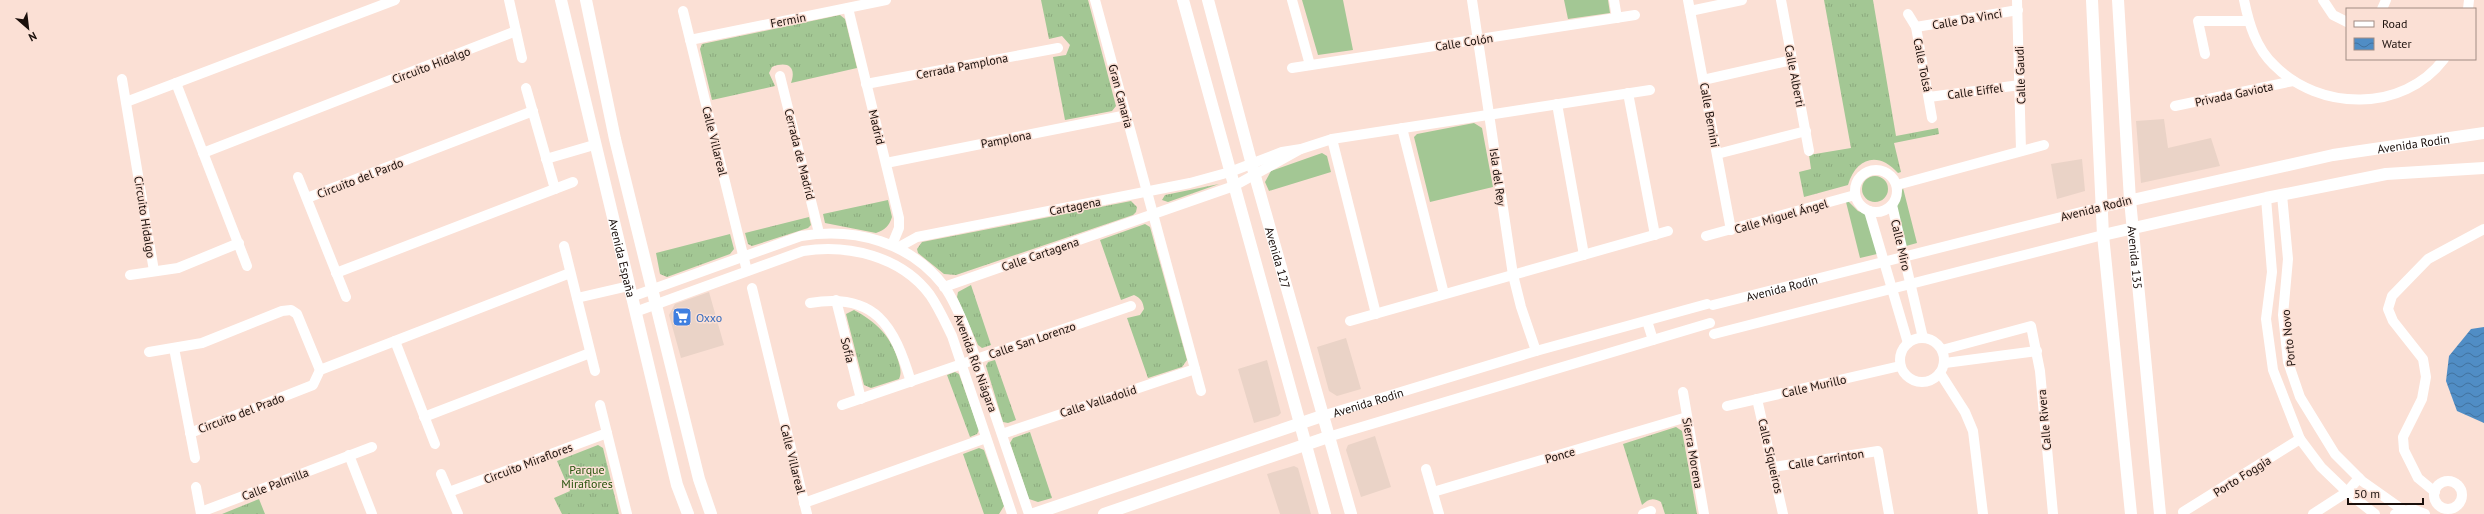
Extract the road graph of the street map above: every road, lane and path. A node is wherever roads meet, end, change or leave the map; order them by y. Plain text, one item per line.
1 (395, 0) edge
2 (509, 0) edge
3 (561, 0) edge
4 (586, 0) edge
5 (886, 0) edge
6 (1095, 0) edge
7 (1183, 0) edge
8 (1208, 0) edge
9 (1292, 0) edge
10 (1472, 0) edge
11 (1614, 0) edge
12 (1688, 0) edge
13 (1742, 0) edge
14 (1780, 0) edge
15 (2092, 0) edge
16 (2118, 0) edge
17 (2244, 0) edge
18 (2323, 0) edge
19 (2018, 5) edge
20 (848, 8) junction
21 (683, 11) dead end
22 (1690, 11) junction
23 (1908, 14) dead end
24 (1635, 15) dead end
25 (1617, 18) junction
26 (2248, 21) junction
27 (2346, 22) edge
28 (1916, 27) junction
29 (516, 31) junction
30 (690, 40) junction
31 (1477, 40) junction
32 (1058, 48) dead end
33 (2205, 54) dead end
34 (522, 58) dead end
35 (1792, 60) junction
36 (2443, 60) edge
37 (1310, 65) junction
38 (1292, 68) dead end
39 (780, 76) dead end
40 (122, 79) dead end
41 (1703, 80) junction
42 (2293, 81) junction
43 (176, 83) junction
44 (866, 84) junction
45 (2020, 85) junction
46 (526, 88) dead end
47 (1650, 90) dead end
48 (1628, 93) junction
49 (1929, 97) junction
50 (126, 102) junction
51 (1557, 104) junction
52 (2175, 106) dead end
53 (533, 110) junction
54 (1126, 115) junction
55 (1489, 115) junction
56 (1932, 118) dead end
57 (1402, 128) junction
58 (1806, 131) junction
59 (2484, 133) edge
60 (1332, 139) junction
61 (594, 145) junction
62 (2044, 145) dead end
63 (2022, 150) junction
64 (1809, 151) dead end
65 (204, 153) junction
66 (1717, 154) junction
67 (546, 159) junction
68 (886, 163) junction
69 (2484, 168) edge
70 (1253, 170) junction
71 (1230, 172) junction
72 (298, 177) dead end
73 (573, 182) dead end
74 (1897, 185) junction
75 (1234, 186) junction
76 (555, 189) junction
77 (1147, 192) junction
78 (1855, 195) junction
79 (2282, 195) junction
80 (307, 198) junction
81 (2266, 198) junction
82 (2130, 200) junction
83 (1892, 205) junction
84 (2101, 207) junction
85 (1869, 211) junction
86 (1153, 215) junction
87 (2133, 227) junction
88 (2484, 229) edge
89 (1731, 230) junction
90 (1668, 231) dead end
91 (819, 233) junction
92 (1655, 235) junction
93 (2103, 235) junction
94 (1706, 236) dead end
95 (239, 243) junction
96 (564, 246) dead end
97 (896, 246) junction
98 (1584, 255) junction
99 (744, 256) junction
100 (1904, 257) junction
101 (1884, 262) junction
102 (247, 266) dead end
103 (747, 271) junction
104 (154, 272) junction
105 (570, 272) junction
106 (336, 274) junction
107 (130, 275) dead end
108 (1513, 275) junction
109 (1910, 284) junction
110 (944, 287) junction
111 (752, 288) dead end
112 (652, 289) junction
113 (1892, 289) junction
114 (630, 292) junction
115 (1444, 294) junction
116 (346, 297) dead end
117 (577, 298) junction
118 (836, 300) junction
119 (810, 303) dead end
120 (656, 304) junction
121 (1131, 306) dead end
122 (635, 312) junction
123 (1376, 314) junction
124 (1647, 320) junction
125 (1350, 321) dead end
126 (1710, 323) dead end
127 (1714, 334) dead end
128 (1923, 338) junction
129 (1653, 340) junction
130 (394, 341) junction
131 (1908, 343) junction
132 (174, 348) junction
133 (1942, 350) junction
134 (1536, 351) junction
135 (2037, 351) junction
136 (149, 352) dead end
137 (590, 353) junction
138 (977, 359) junction
139 (1944, 363) junction
140 (962, 364) junction
141 (1900, 366) junction
142 (1195, 369) junction
143 (320, 370) junction
144 (595, 371) dead end
145 (1940, 373) junction
146 (911, 382) junction
147 (1201, 391) dead end
148 (1682, 392) dead end
149 (1757, 398) junction
150 (861, 399) junction
151 (600, 405) dead end
152 (842, 406) dead end
153 (1728, 406) dead end
154 (1322, 416) junction
155 (424, 417) junction
156 (1687, 417) junction
157 (1299, 424) junction
158 (190, 433) junction
159 (607, 433) junction
160 (1002, 434) junction
161 (1328, 437) junction
162 (986, 438) junction
163 (2300, 439) junction
164 (435, 444) dead end
165 (1304, 446) junction
166 (372, 447) dead end
167 (348, 456) junction
168 (195, 458) dead end
169 (1773, 467) junction
170 (1426, 469) dead end
171 (441, 474) dead end
172 (2359, 478) junction
173 (196, 487) dead end
174 (449, 492) junction
175 (1433, 492) junction
176 (2347, 492) junction
177 (2435, 492) junction
178 (804, 503) junction
179 (2459, 511) edge
180 (2183, 512) dead end
181 (2399, 512) edge
182 (201, 513) edge
183 (372, 514) edge
184 (458, 514) edge
185 (627, 514) edge
186 (688, 514) edge
187 (711, 514) edge
188 (807, 514) edge
189 (1012, 514) edge
190 (1028, 514) edge
191 (1034, 514) edge
192 (1104, 514) edge
193 (1324, 514) edge
194 (1351, 514) edge
195 (1439, 514) edge
196 (1704, 514) edge
197 (1783, 514) edge
198 (1889, 514) edge
199 (1983, 514) edge
200 (2053, 514) edge
201 (2131, 514) edge
202 (2160, 514) edge
203 (2313, 514) edge
204 (2375, 514) edge
205 (2425, 514) edge

1 - 43 street
2 - 29 street
3 - 61 main road, Avenida España
4 - 112 main road, Avenida España
5 - 20 street, Fermin
6 - 54 street, Gran Canaria
7 - 71 main road, Avenida 127
8 - 70 main road, Avenida 127
9 - 37 street
10 - 31 street, Isla del Rey
11 - 25 street
12 - 22 street, Calle Bernini
13 - 22 street
14 - 35 street, Calle Alberti
15 - 84 main road
16 - 82 main road, Avenida 135
17 - 26 street
18 - 27 street
19 - 28 street, Calle Da Vinci
19 - 45 street, Calle Gaudi
20 - 30 street, Fermin
20 - 44 street, Madrid
21 - 30 street, Calle Villareal
22 - 41 street, Calle Bernini
23 - 28 street, Calle Tolsá
24 - 25 street, Calle Colón
25 - 31 street, Calle Colón
26 - 33 street
26 - 42 street
28 - 49 street, Calle Tolsá
29 - 34 street
29 - 65 street, Circuito Hidalgo
30 - 99 street, Calle Villareal
31 - 37 street, Calle Colón
31 - 55 street, Isla del Rey
32 - 44 street, Cerrada Pamplona
35 - 41 street
35 - 58 street, Calle Alberti
36 - 42 street
37 - 38 street, Calle Colón
39 - 91 street, Cerrada de Madrid
40 - 50 street, Circuito Hidalgo
41 - 66 street, Calle Bernini
42 - 52 street, Privada Gaviota
43 - 50 street
43 - 65 street
44 - 68 street, Madrid
45 - 49 street, Calle Eiffel
45 - 63 street, Calle Gaudi
46 - 53 street
47 - 48 street
48 - 51 street
48 - 92 street
49 - 56 street, Calle Tolsá
50 - 104 street, Circuito Hidalgo
51 - 55 street
51 - 98 street
53 - 67 street
53 - 80 street, Circuito del Pardo
54 - 68 street, Pamplona
54 - 77 street, Gran Canaria
55 - 57 street
55 - 108 street, Isla del Rey
57 - 60 street
57 - 115 street
58 - 64 street, Calle Alberti
58 - 66 street
59 - 82 main road, Avenida Rodin
60 - 70 street
60 - 123 street
61 - 67 street
61 - 114 main road, Avenida España
62 - 63 street
63 - 74 street
65 - 95 street
66 - 89 street, Calle Bernini
67 - 76 street
68 - 97 street, Madrid
69 - 79 main road
70 - 71 street, Cartagena
70 - 75 street
70 - 154 main road, Avenida 127
71 - 75 main road, Avenida 127
71 - 77 street, Cartagena
72 - 80 street
73 - 76 street
74 - 78 street
74 - 83 street
75 - 86 street
75 - 157 main road, Avenida 127
76 - 106 street
77 - 86 street, Gran Canaria
77 - 97 street, Cartagena
78 - 85 street
78 - 89 street, Calle Miguel Ángel
79 - 81 main road
79 - 172 street, Porto Novo
80 - 106 street, Circuito del Pardo
81 - 87 main road
81 - 163 street, Porto Novo
82 - 84 main road, Avenida Rodin
82 - 87 main road, Avenida 135
83 - 85 street
83 - 100 street, Calle Miro
84 - 93 main road
84 - 100 street, Avenida Rodin
85 - 101 street, Calle Miro
86 - 110 street, Calle Cartagena
86 - 142 street
87 - 93 main road
87 - 202 main road, Avenida 135
88 - 177 street
89 - 94 street, Calle Miguel Ángel
90 - 92 street
91 - 97 street, Avenida Río Niágara
91 - 99 street, Avenida Río Niágara
92 - 98 street
93 - 109 street
93 - 201 main road
95 - 102 street
95 - 104 street, Circuito Hidalgo
96 - 105 street
97 - 110 street, Avenida Río Niágara
98 - 108 street
99 - 103 street, Calle Villareal
99 - 112 street, Avenida Río Niágara
100 - 101 street, Avenida Rodin
100 - 109 street, Calle Miro
101 - 113 street, Calle Miro
101 - 124 street, Avenida Rodin
103 - 120 street, Avenida Río Niágara
103 - 140 street, Avenida Río Niágara
104 - 107 street
105 - 117 street
105 - 130 street
106 - 116 street, Circuito del Pardo
108 - 115 street
108 - 134 street, Isla del Rey
109 - 113 street
109 - 128 street, Calle Miro
110 - 138 street, Avenida Río Niágara
111 - 178 street, Calle Villareal
112 - 114 street, Avenida Río Niágara
112 - 120 main road, Avenida España
113 - 127 street
113 - 131 street, Calle Miro
114 - 117 street
114 - 122 main road, Avenida España
115 - 123 street
117 - 137 street
118 - 119 street
118 - 146 street
118 - 150 street, Sofía
120 - 122 street, Avenida Río Niágara
120 - 187 main road, Avenida España
121 - 138 street, Calle San Lorenzo
122 - 186 main road, Avenida España
123 - 125 street
124 - 129 street
124 - 134 street, Avenida Rodin
126 - 129 street, Avenida Rodin
128 - 131 street
128 - 133 street
129 - 161 street, Avenida Rodin
130 - 143 street
130 - 155 street
131 - 141 street
132 - 136 street
132 - 143 street
132 - 158 street, Circuito del Prado
133 - 135 street, Calle Rivera
133 - 139 street
134 - 154 street, Avenida Rodin
135 - 139 street
135 - 200 street, Calle Rivera
137 - 144 street
137 - 155 street
138 - 140 street, Calle San Lorenzo
138 - 160 street, Avenida Río Niágara
139 - 145 street
140 - 146 street, Calle San Lorenzo
140 - 162 street, Avenida Río Niágara
141 - 145 street
141 - 149 street, Calle Murillo
142 - 147 street
142 - 160 street, Calle Valladolid
143 - 158 street, Circuito del Prado
145 - 199 street
146 - 150 street, Calle San Lorenzo
148 - 156 street, Sierra Morena
149 - 153 street, Calle Murillo
149 - 169 street, Calle Siqueiros
150 - 152 street, Calle San Lorenzo
151 - 159 street
154 - 157 main road, Avenida Rodin
154 - 161 main road, Avenida 127
155 - 164 street
156 - 175 street, Ponce
156 - 196 street, Sierra Morena
157 - 165 main road, Avenida 127
157 - 191 main road, Avenida Rodin
158 - 168 street
159 - 174 street, Circuito Miraflores
159 - 185 street
160 - 190 street, Avenida Río Niágara
161 - 165 main road, Avenida Rodin
161 - 194 main road, Avenida 127
162 - 178 street
162 - 189 street, Avenida Río Niágara
163 - 176 street, Porto Novo
163 - 180 street, Porto Foggia
165 - 192 main road, Avenida Rodin
165 - 193 main road, Avenida 127
166 - 167 street, Calle Palmilla
167 - 182 street, Calle Palmilla
167 - 183 street
169 - 197 street, Calle Siqueiros
169 - 198 street, Calle Carrinton
170 - 175 street
171 - 174 street
172 - 176 street
172 - 181 street, Porto Novo
173 - 182 street, Calle Palmilla
174 - 184 street
175 - 195 street
176 - 203 street
176 - 204 street, Porto Novo
177 - 179 street
177 - 179 street
178 - 188 street, Calle Villareal
181 - 205 street

